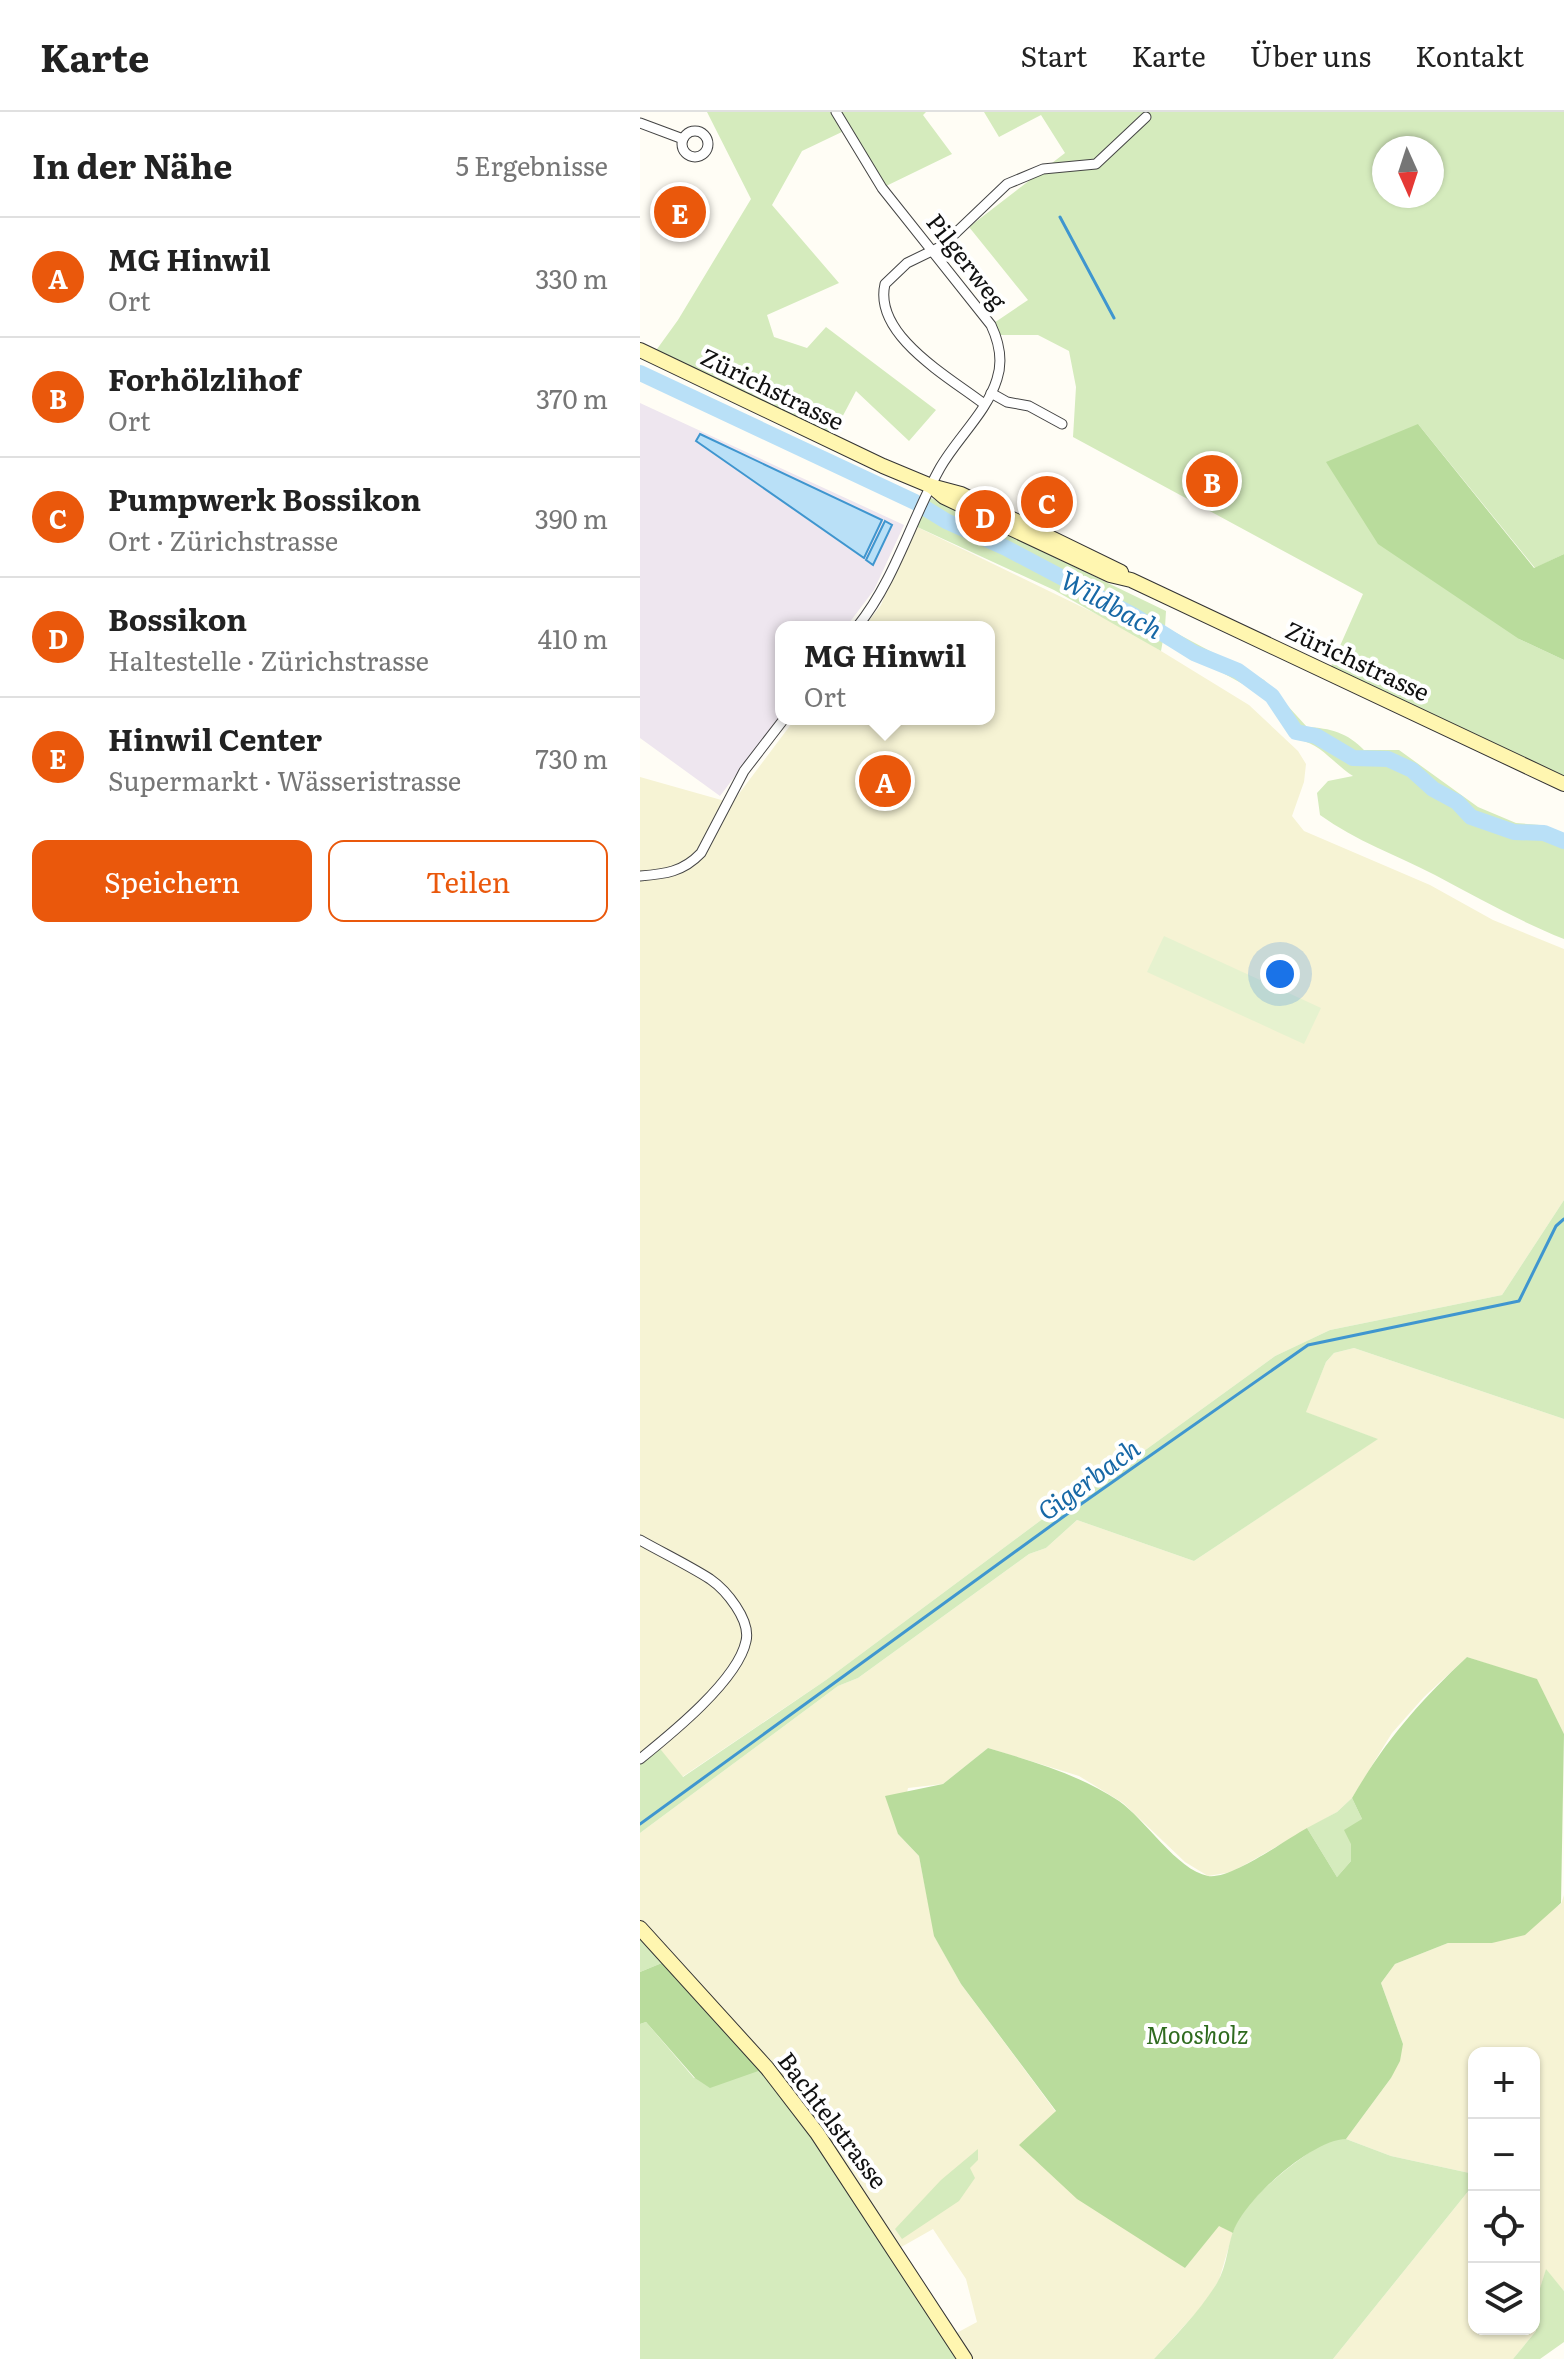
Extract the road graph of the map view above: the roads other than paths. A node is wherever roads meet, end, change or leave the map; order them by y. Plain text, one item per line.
1 (836, 112) edge
2 (1146, 117) dead end
3 (640, 123) edge
4 (683, 139) dead end
5 (932, 251) junction
6 (640, 350) edge
7 (991, 393) junction
8 (984, 404) junction
9 (1062, 424) dead end
10 (931, 486) junction
11 (861, 621) edge
12 (779, 725) edge
13 (1564, 784) edge
14 (640, 876) edge
15 (640, 1540) edge
16 (640, 1759) edge
17 (640, 1928) edge
18 (965, 2359) edge

1 - 5 street, Pilgerweg
2 - 5 street
3 - 4 street
5 - 7 street, Pilgerweg
5 - 8 street
6 - 10 main road, Zürichstrasse
7 - 8 street, Pilgerweg
7 - 9 street
8 - 10 street, Pilgerweg
10 - 11 street, Pilgerweg
10 - 13 main road, Zürichstrasse
12 - 14 street
15 - 16 street
17 - 18 main road, Bachtelstrasse

